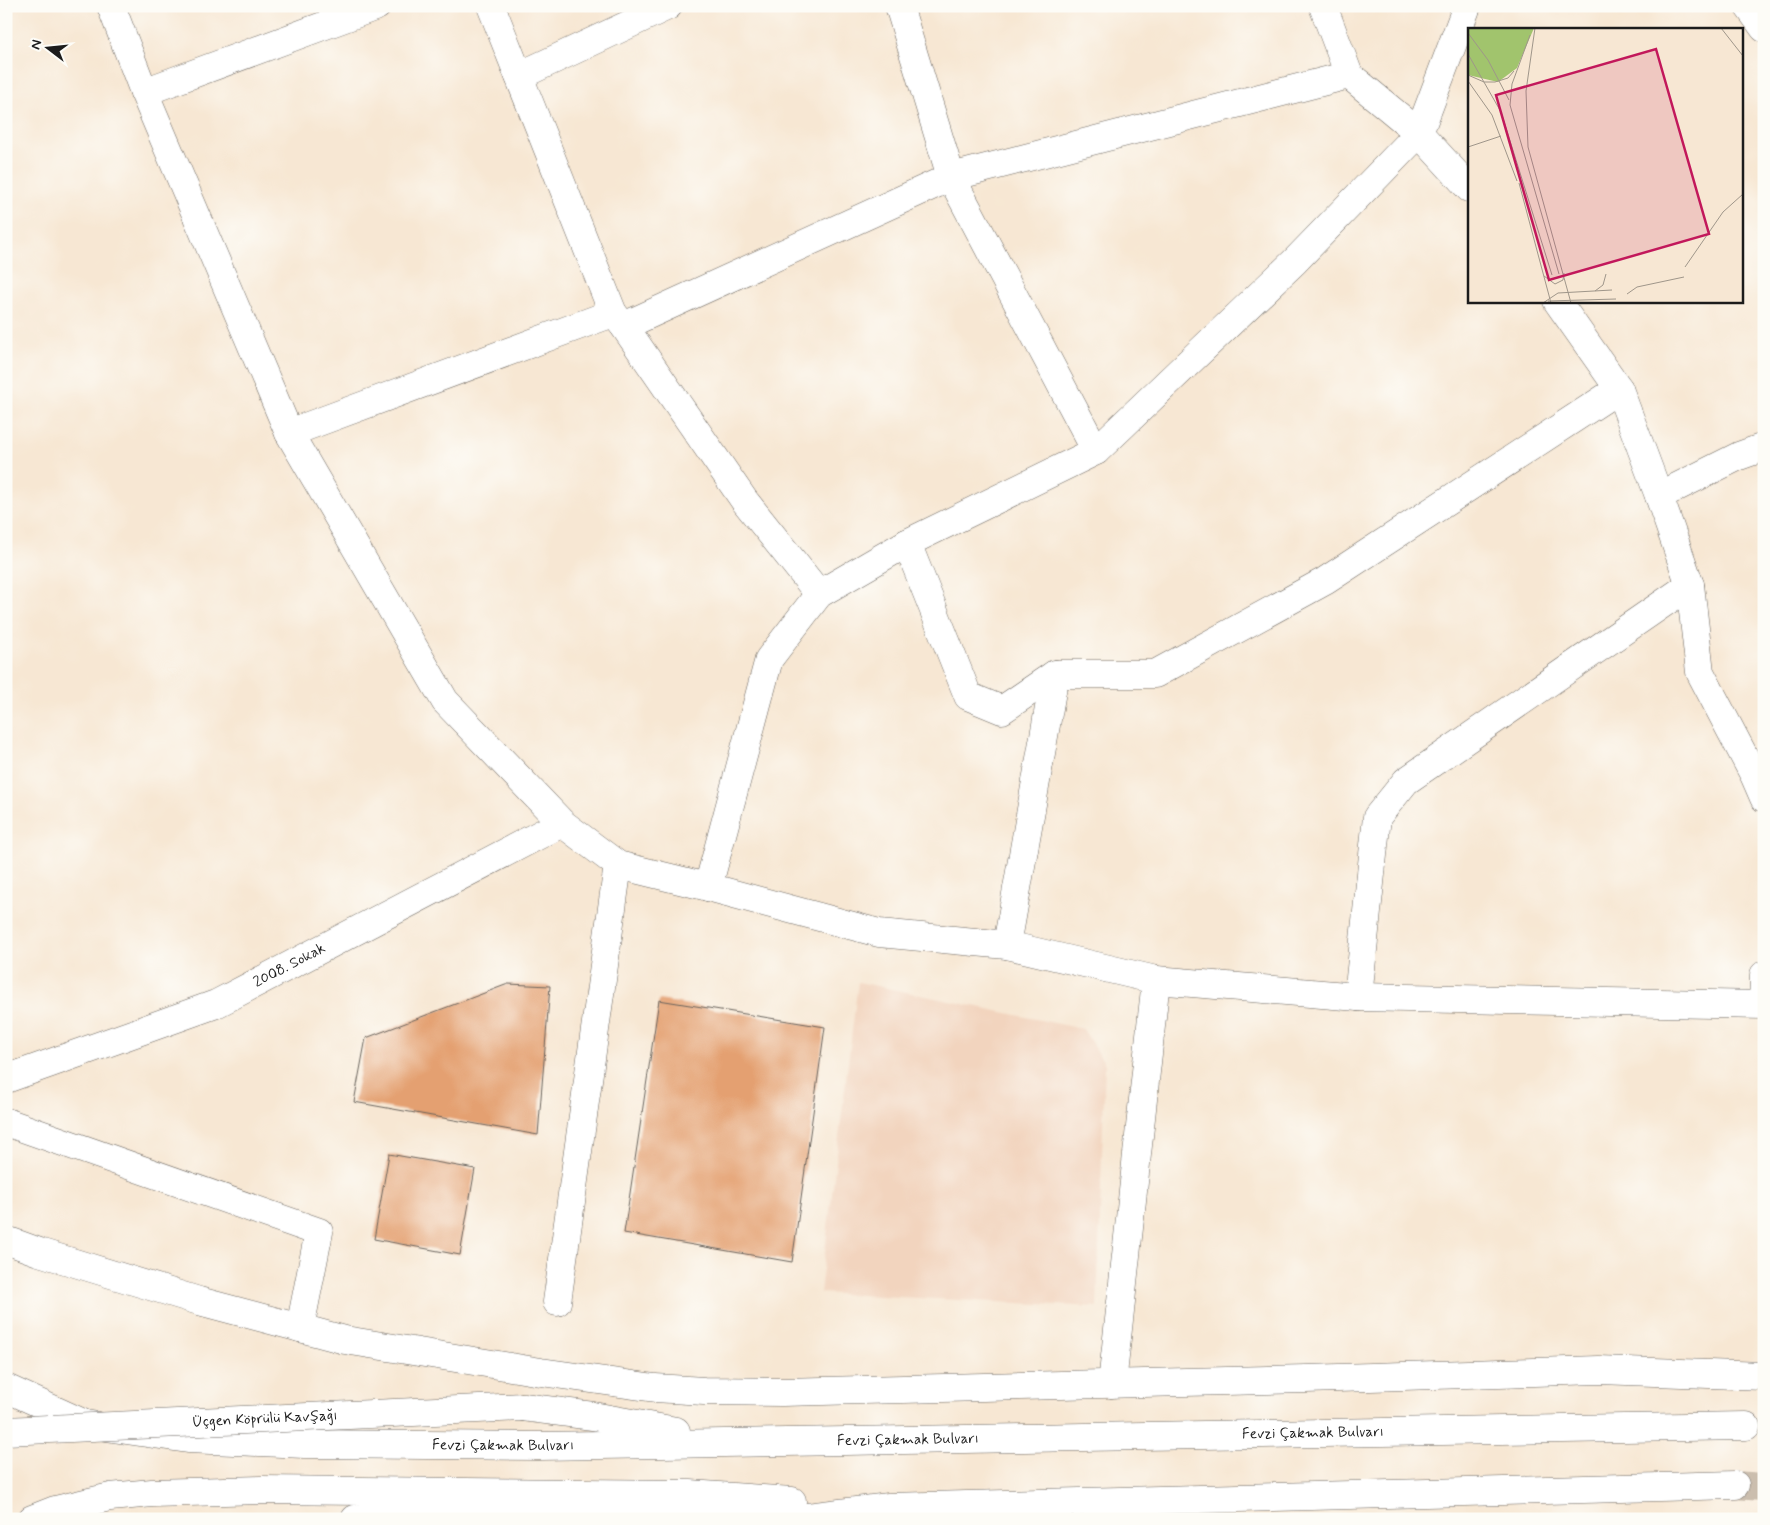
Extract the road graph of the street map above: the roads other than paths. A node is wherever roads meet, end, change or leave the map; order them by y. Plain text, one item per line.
1 (111, 6) edge
2 (377, 6) edge
3 (490, 6) edge
4 (668, 6) edge
5 (899, 6) edge
6 (1323, 6) edge
7 (1467, 6) edge
8 (1748, 6) edge
9 (1764, 28) edge
10 (1349, 75) junction
11 (519, 76) junction
12 (144, 92) junction
13 (1418, 133) junction
14 (950, 177) junction
15 (1468, 187) edge
16 (1558, 302) edge
17 (618, 320) junction
18 (1619, 389) junction
19 (290, 433) junction
20 (1764, 448) edge
21 (1096, 451) junction
22 (1659, 496) junction
23 (907, 543) junction
24 (1690, 585) junction
25 (819, 594) junction
26 (1055, 674) junction
27 (1764, 798) edge
28 (562, 824) junction
29 (618, 865) junction
30 (708, 887) junction
31 (1007, 945) junction
32 (1764, 976) edge
33 (1156, 980) junction
34 (1358, 997) junction
35 (1763, 1005) edge
36 (6, 1079) edge
37 (6, 1122) edge
38 (6, 1240) edge
39 (557, 1302) dead end
40 (300, 1328) junction
41 (1731, 1374) junction
42 (1764, 1376) edge
43 (1112, 1384) junction
44 (1764, 1384) edge
45 (6, 1388) edge
46 (704, 1391) junction
47 (523, 1407) junction
48 (1746, 1426) dead end
49 (6, 1431) edge
50 (825, 1441) junction
51 (1735, 1485) tunnel mouth
52 (889, 1507) junction
53 (602, 1518) edge
54 (32, 1519) edge
55 (355, 1519) edge
56 (608, 1519) edge

1 - 12 street
2 - 12 street
3 - 11 street
4 - 11 street
5 - 14 street
6 - 10 street
7 - 13 street
8 - 9 street
10 - 13 street
10 - 14 street
11 - 17 street
12 - 19 street
13 - 15 street
13 - 21 street
14 - 17 street
14 - 21 street
16 - 18 street
17 - 19 street
17 - 25 street
18 - 22 street
18 - 26 street
19 - 28 street
20 - 22 street
21 - 23 street
22 - 24 street
23 - 25 street
23 - 26 street
24 - 27 street
24 - 34 street
25 - 30 street
26 - 31 street
28 - 29 street
28 - 36 street, 2008. Sokak
29 - 30 street
29 - 39 street
30 - 31 street
31 - 33 street
32 - 35 street
33 - 34 street
33 - 43 street
34 - 35 street
37 - 40 street
38 - 40 street
40 - 46 street
41 - 42 street
41 - 43 street
41 - 44 street
43 - 46 street
45 - 50 street, Fevzi Çakmak Bulvarı
46 - 47 street
47 - 49 street, Üçgen Köprülü Kavşağı, bridge
47 - 50 street
48 - 50 street, Fevzi Çakmak Bulvarı
51 - 52 street
52 - 53 street
52 - 54 street
53 - 55 street
53 - 56 street

